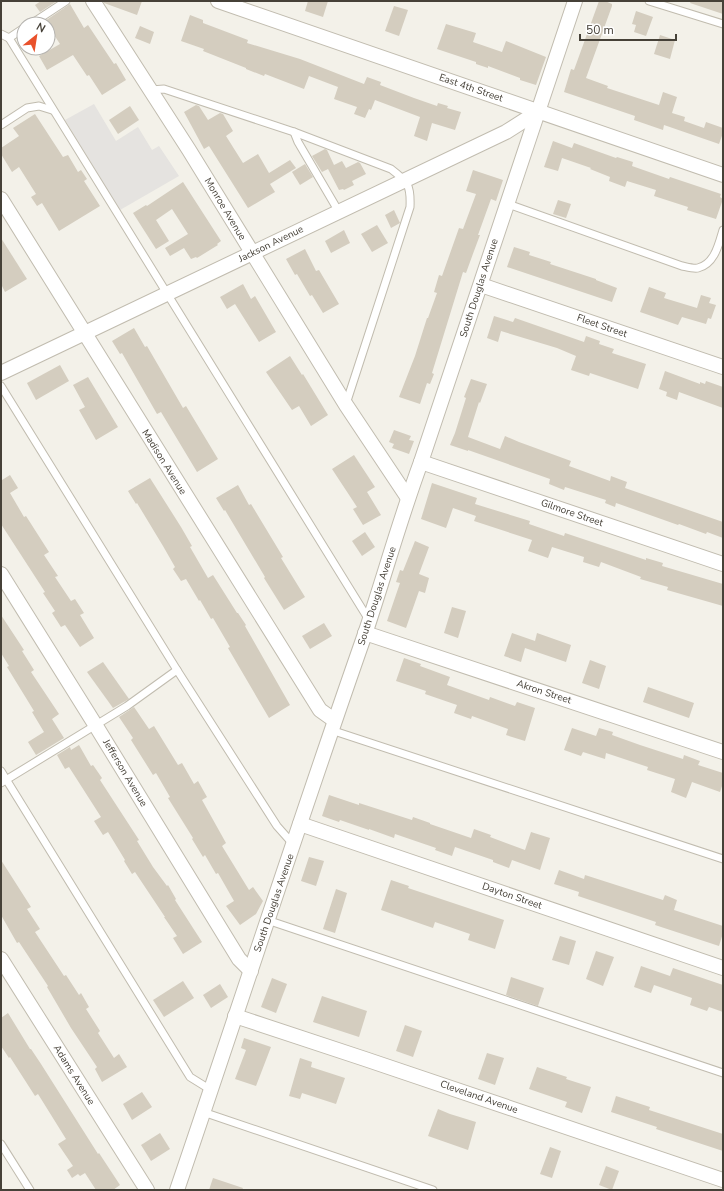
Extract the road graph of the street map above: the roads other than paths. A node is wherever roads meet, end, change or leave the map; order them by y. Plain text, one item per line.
1 (66, 1) edge
2 (93, 1) edge
3 (218, 1) edge
4 (575, 1) edge
5 (649, 1) edge
6 (43, 16) edge
7 (723, 24) edge
8 (16, 33) edge
9 (1, 34) edge
10 (9, 38) junction
11 (151, 90) junction
12 (52, 110) junction
13 (539, 111) junction
14 (1, 125) edge
15 (294, 132) junction
16 (723, 176) edge
17 (405, 180) junction
18 (1, 199) edge
19 (508, 204) junction
20 (339, 212) junction
21 (723, 230) edge
22 (253, 254) junction
23 (480, 285) junction
24 (167, 293) junction
25 (84, 334) junction
26 (723, 367) edge
27 (1, 373) edge
28 (1, 386) edge
29 (346, 405) junction
30 (422, 462) junction
31 (408, 498) junction
32 (723, 564) edge
33 (1, 574) edge
34 (367, 627) junction
35 (177, 670) junction
36 (332, 725) junction
37 (96, 726) junction
38 (723, 752) edge
39 (1, 771) edge
40 (4, 782) edge
41 (300, 824) junction
42 (294, 844) junction
43 (723, 859) edge
44 (268, 920) junction
45 (1, 959) edge
46 (723, 968) edge
47 (251, 971) junction
48 (235, 1016) junction
49 (723, 1073) edge
50 (210, 1090) junction
51 (203, 1112) junction
52 (1, 1144) edge
53 (723, 1180) edge
54 (30, 1190) edge
55 (147, 1190) edge
56 (177, 1190) edge
57 (433, 1190) edge

1 - 6 lane
2 - 11 street, Monroe Avenue
3 - 13 street, East 4th Street
4 - 13 street, South Douglas Avenue
5 - 7 lane
8 - 10 lane
9 - 10 lane
10 - 12 lane
11 - 15 lane
11 - 22 street, Monroe Avenue
12 - 14 lane
12 - 24 lane
13 - 16 street, East 4th Street
13 - 17 street, Jackson Avenue
13 - 19 street, South Douglas Avenue
15 - 17 lane
15 - 20 lane
17 - 20 street, Jackson Avenue
17 - 29 lane
18 - 25 street, Madison Avenue
19 - 21 lane
19 - 23 street, South Douglas Avenue
20 - 22 street, Jackson Avenue
22 - 24 street, Jackson Avenue
22 - 29 street, Monroe Avenue
23 - 26 street, Fleet Street
23 - 30 street, South Douglas Avenue
24 - 25 street, Jackson Avenue
24 - 34 lane
25 - 27 street, Jackson Avenue
25 - 36 street, Madison Avenue
28 - 35 lane
29 - 31 street, Monroe Avenue
30 - 31 street, South Douglas Avenue
30 - 32 street, Gilmore Street
31 - 34 street, South Douglas Avenue
33 - 37 street, Jefferson Avenue
34 - 36 street, South Douglas Avenue
34 - 38 street, Akron Street
35 - 37 lane
35 - 42 lane
36 - 41 street, South Douglas Avenue
36 - 43 lane
37 - 40 lane
37 - 47 street, Jefferson Avenue
39 - 40 lane
40 - 50 lane
41 - 42 street, South Douglas Avenue
41 - 46 street, Dayton Street
42 - 44 street, South Douglas Avenue
44 - 47 street, South Douglas Avenue
44 - 49 lane
45 - 55 street, Adams Avenue
47 - 48 street, South Douglas Avenue
48 - 50 street, South Douglas Avenue
48 - 53 street, Cleveland Avenue
50 - 51 street, South Douglas Avenue
51 - 56 street, South Douglas Avenue
51 - 57 lane
52 - 54 lane

